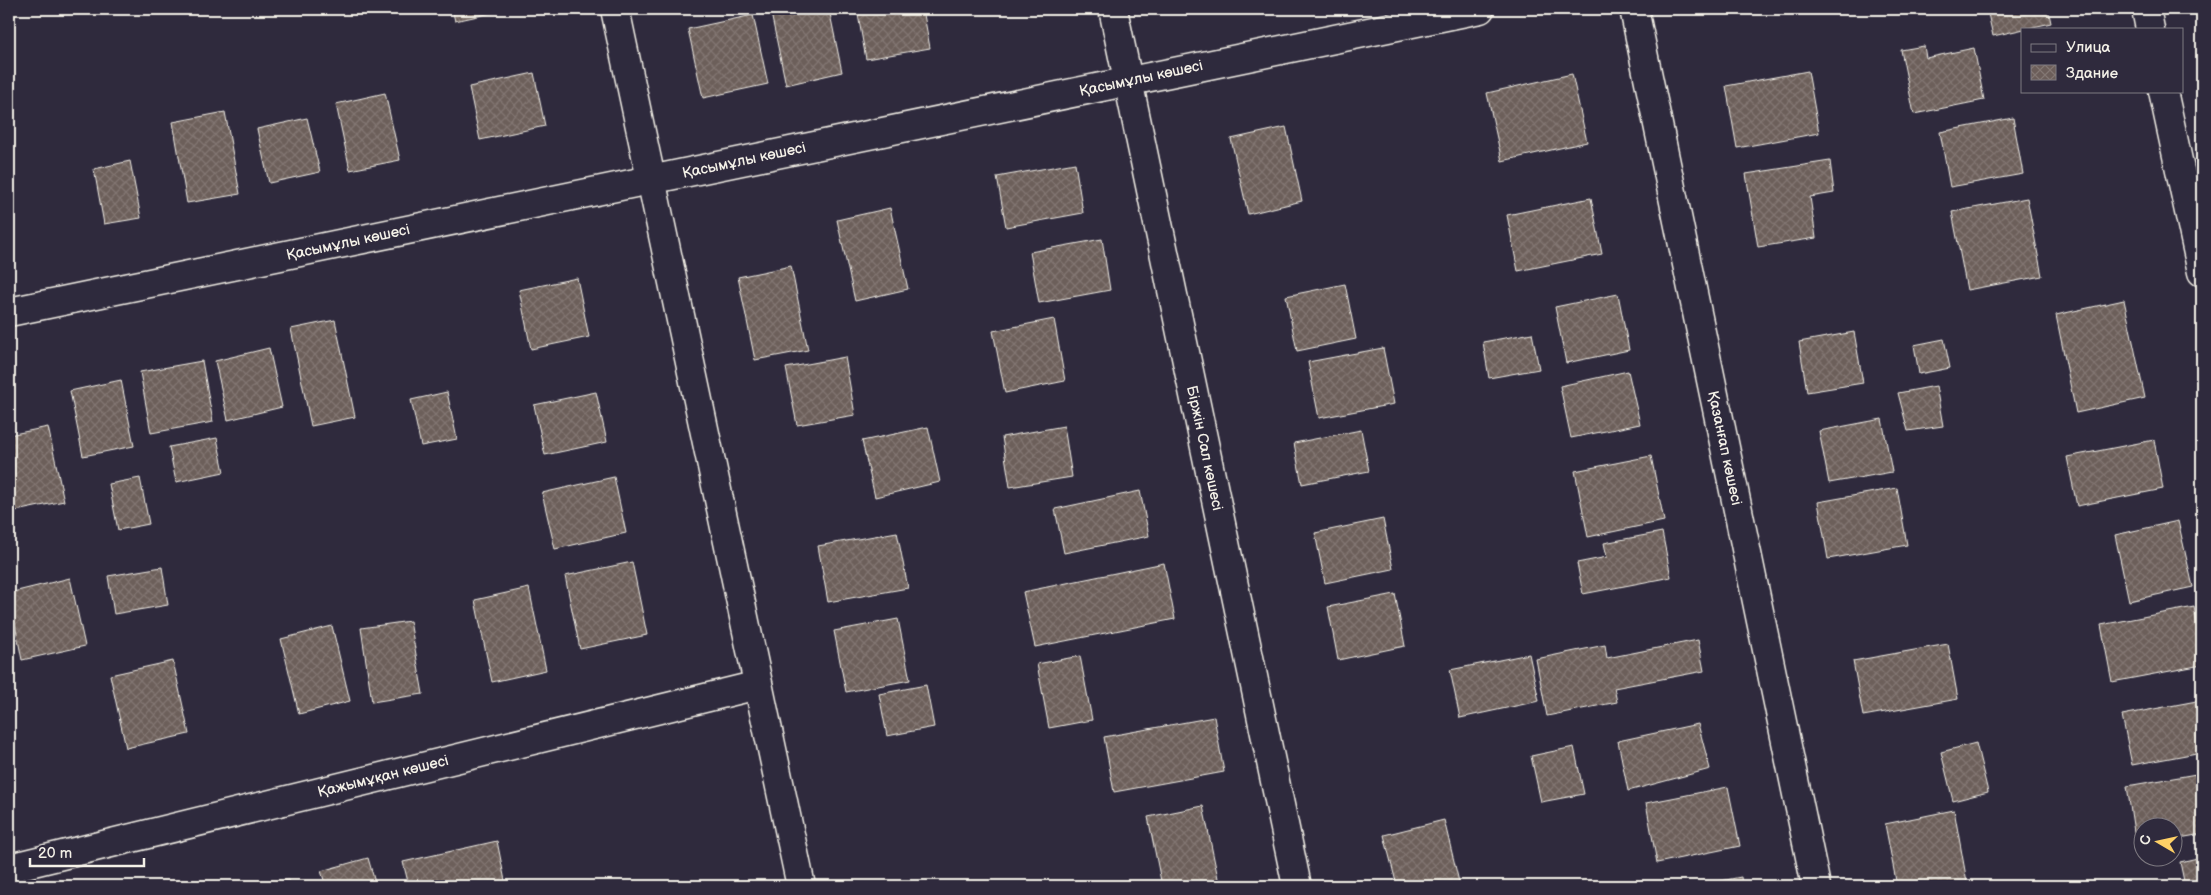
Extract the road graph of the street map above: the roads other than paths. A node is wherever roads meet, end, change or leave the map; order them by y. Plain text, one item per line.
1 (615, 9) edge
2 (1113, 9) edge
3 (1480, 9) edge
4 (1634, 9) edge
5 (2146, 9) edge
6 (2150, 28) edge
7 (1128, 81) junction
8 (2164, 92) edge
9 (651, 179) junction
10 (2202, 272) edge
11 (9, 312) edge
12 (758, 684) junction
13 (9, 868) edge
14 (801, 886) edge
15 (1297, 886) edge
16 (1816, 886) edge

1 - 9 street
2 - 7 street, Біржін Сал көшесі
3 - 7 street, Қасымұлы көшесі
4 - 16 street, Қазанғап көшесі
5 - 6 street
7 - 9 street, Қасымұлы көшесі
7 - 15 street, Біржін Сал көшесі
8 - 10 street
9 - 11 street, Қасымұлы көшесі
9 - 12 street
12 - 13 street, Қажымұқан көшесі
12 - 14 street

